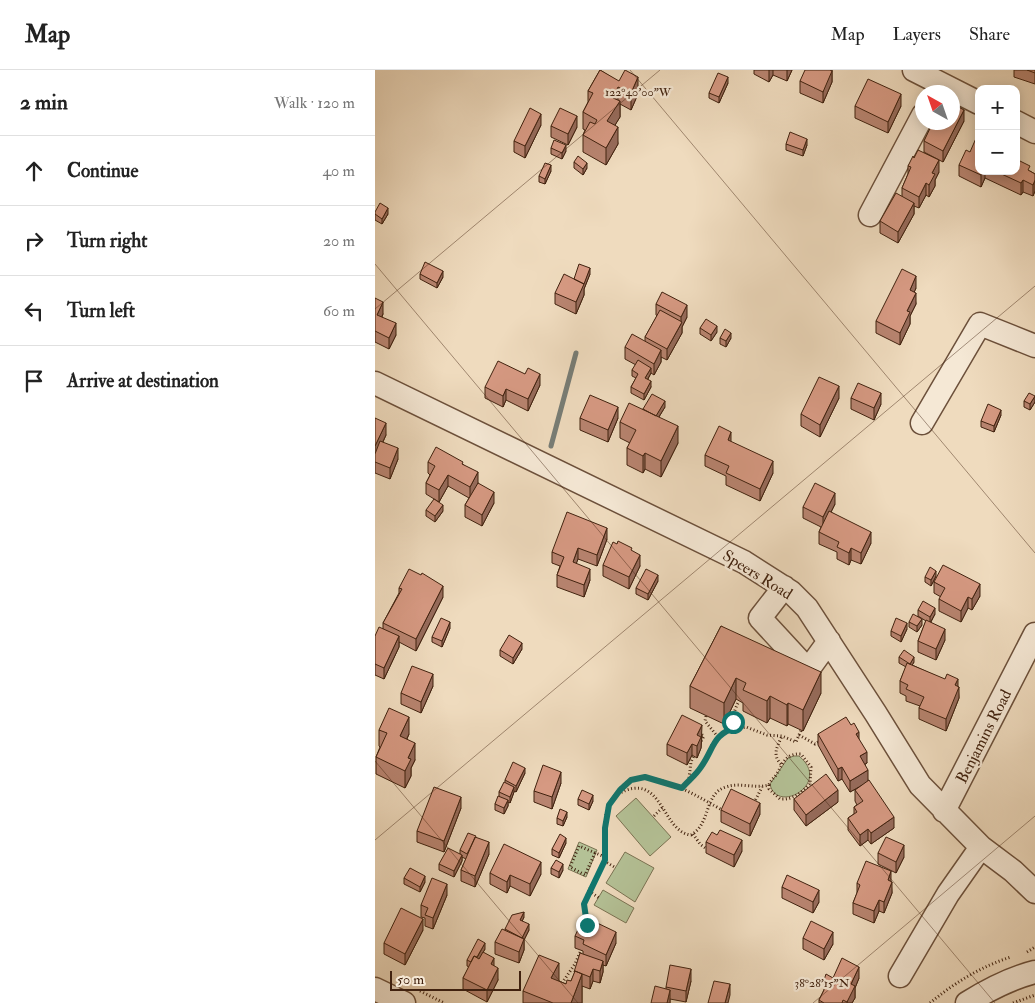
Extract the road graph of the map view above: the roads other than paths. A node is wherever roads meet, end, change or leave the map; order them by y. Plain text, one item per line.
1 (929, 78) edge
2 (975, 101) edge
3 (1020, 124) edge
4 (915, 130) edge
5 (1035, 132) edge
6 (871, 216) dead end
7 (1035, 346) edge
8 (375, 383) edge
9 (922, 423) dead end
10 (785, 587) junction
11 (1035, 634) edge
12 (829, 641) junction
13 (945, 811) junction
14 (981, 847) junction
15 (1035, 892) edge
16 (1035, 972) edge
17 (900, 976) dead end
18 (375, 989) edge
19 (404, 1003) edge
20 (967, 1003) edge

1 - 2 street
3 - 5 street
4 - 6 street
7 - 9 street
8 - 10 street, Speers Road
10 - 12 street, Speers Road
10 - 12 street
11 - 13 street, Benjamins Road
12 - 13 street, Speers Road
13 - 14 street, Speers Road
14 - 15 street, Speers Road
14 - 17 street
16 - 20 street
18 - 19 street

